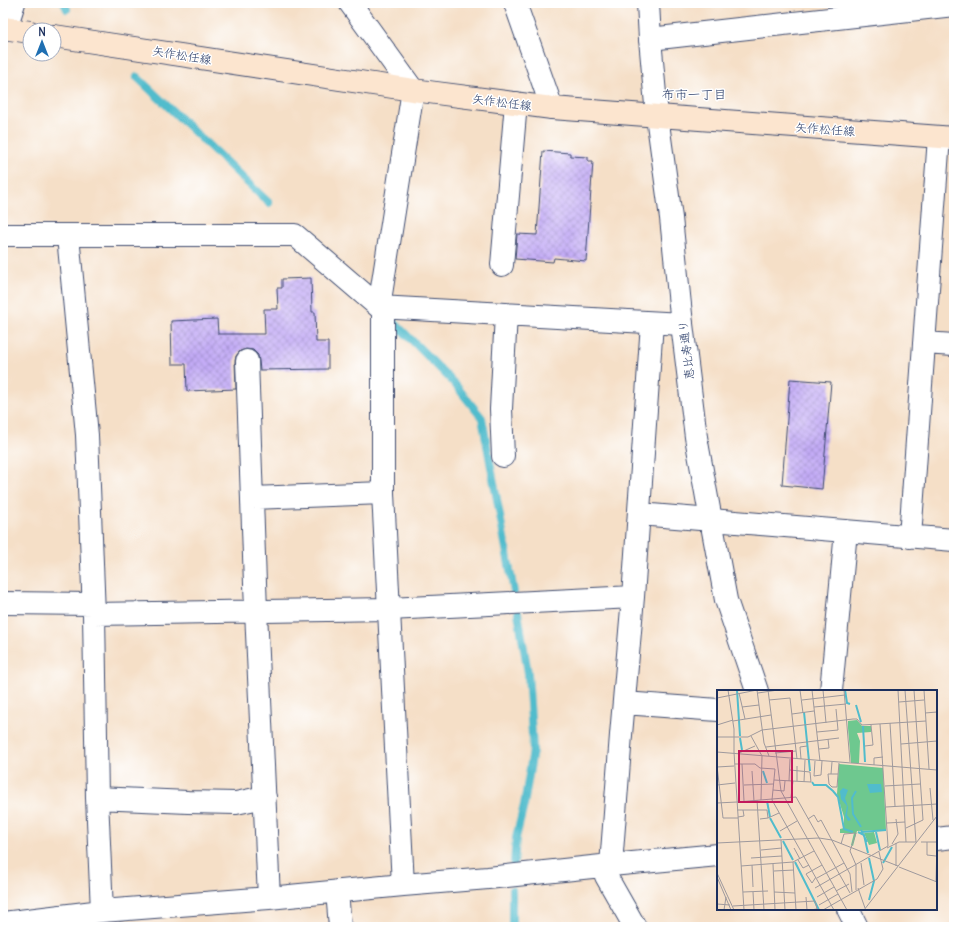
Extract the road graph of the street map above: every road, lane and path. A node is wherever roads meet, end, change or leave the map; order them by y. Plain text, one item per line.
1 (14, 3) edge
2 (350, 3) edge
3 (515, 3) edge
4 (648, 3) edge
5 (954, 5) edge
6 (4, 28) edge
7 (22, 31) edge
8 (62, 37) edge
9 (650, 39) junction
10 (414, 90) junction
11 (516, 104) junction
12 (552, 108) junction
13 (657, 116) junction
14 (946, 138) edge
15 (3, 235) edge
16 (68, 236) junction
17 (502, 265) dead end
18 (379, 307) junction
19 (506, 314) junction
20 (652, 323) junction
21 (682, 324) junction
22 (924, 343) junction
23 (954, 346) edge
24 (247, 361) dead end
25 (503, 456) dead end
26 (383, 493) junction
27 (252, 498) junction
28 (639, 514) junction
29 (711, 520) junction
30 (846, 531) junction
31 (910, 537) junction
32 (954, 540) edge
33 (634, 596) junction
34 (3, 604) edge
35 (94, 609) junction
36 (389, 609) junction
37 (256, 611) junction
38 (757, 690) edge
39 (831, 690) edge
40 (624, 703) junction
41 (717, 710) edge
42 (264, 797) junction
43 (97, 798) junction
44 (954, 837) edge
45 (937, 839) edge
46 (717, 855) edge
47 (611, 865) junction
48 (403, 885) junction
49 (337, 891) junction
50 (269, 898) junction
51 (848, 910) edge
52 (102, 911) junction
53 (3, 923) edge
54 (340, 927) edge
55 (635, 927) edge
56 (857, 927) edge

1 - 6 street
2 - 10 street
3 - 12 street
4 - 9 street, 恵比寿通り
5 - 9 street
6 - 7 main road
8 - 10 main road, 矢作松任線
9 - 13 street, 恵比寿通り
10 - 11 main road, 矢作松任線
10 - 18 street
11 - 12 main road, 矢作松任線
11 - 17 street
12 - 13 main road, 矢作松任線
13 - 14 main road, 矢作松任線
13 - 21 street, 恵比寿通り
14 - 22 street
15 - 16 street
16 - 18 street
16 - 35 street
18 - 19 street
18 - 26 street
19 - 20 street
19 - 25 street
20 - 21 street
20 - 28 street
21 - 29 street, 恵比寿通り
22 - 23 street
22 - 31 street
24 - 27 street
26 - 27 street
26 - 36 street
27 - 37 street
28 - 29 street
28 - 33 street
29 - 30 street
29 - 38 street, 恵比寿通り
30 - 31 street
30 - 39 street
31 - 32 street
33 - 36 street
33 - 40 street
34 - 35 street
35 - 37 street
35 - 43 street
36 - 37 street
36 - 48 street
37 - 42 street
40 - 41 street
40 - 47 street
42 - 43 street
42 - 50 street
43 - 52 street
44 - 45 street
46 - 47 street
47 - 48 street
47 - 55 street
48 - 49 street
49 - 50 street
49 - 54 street
50 - 52 street
51 - 56 street
52 - 53 street

